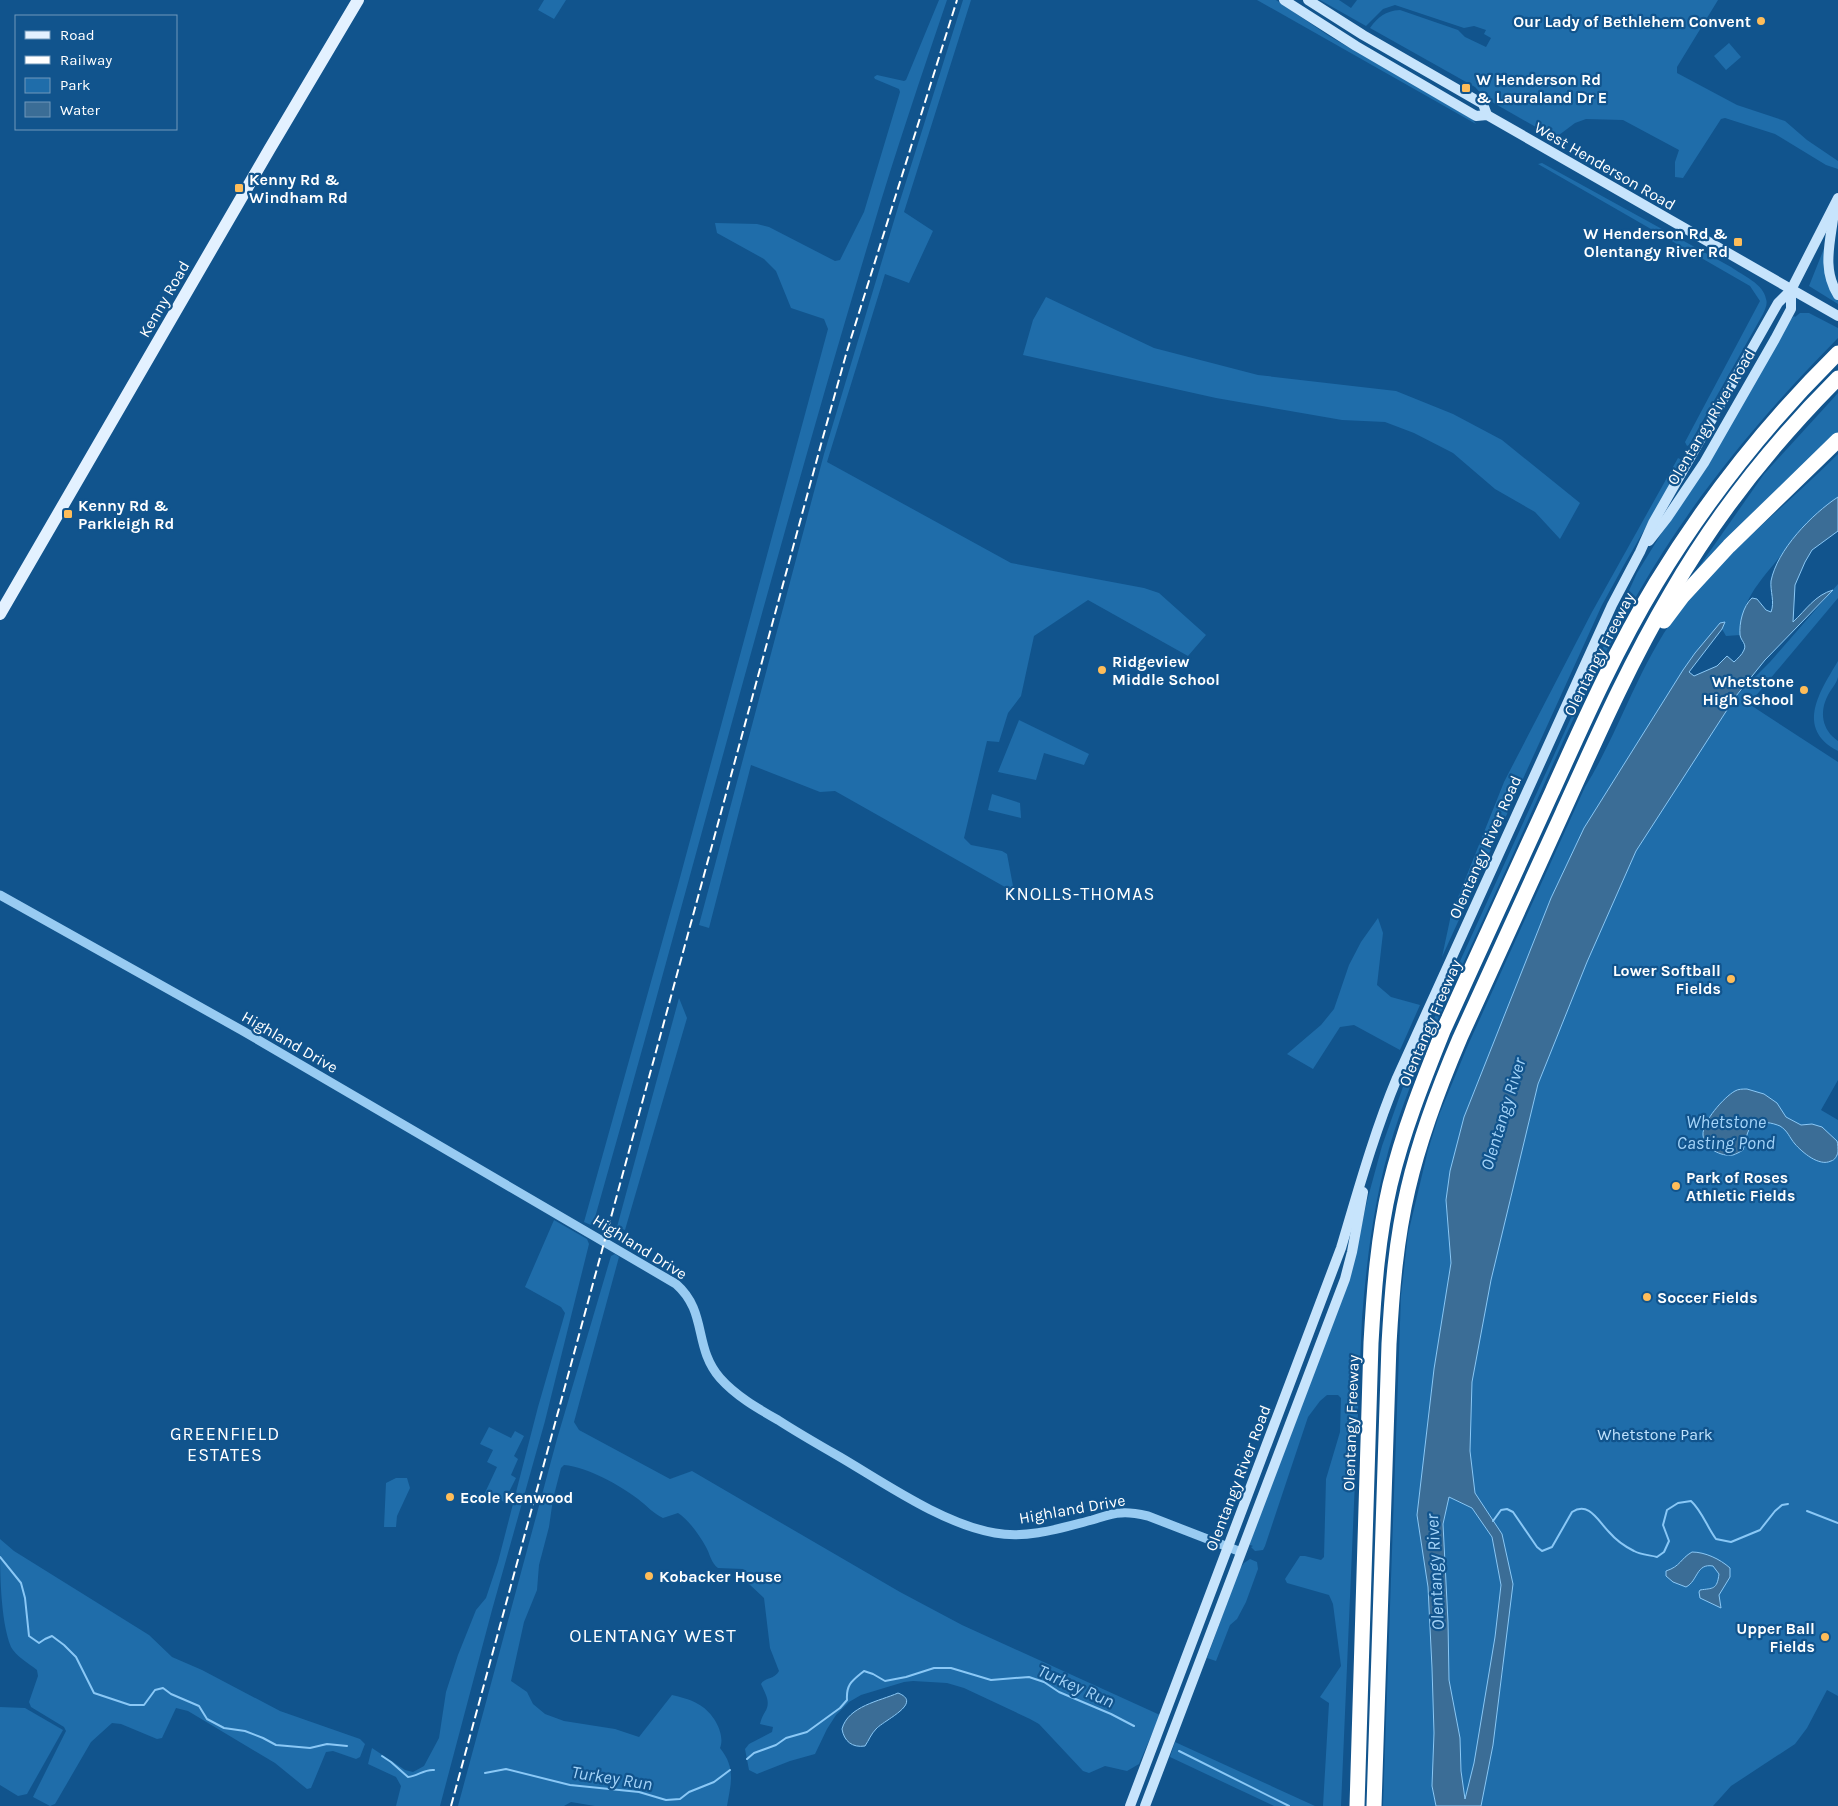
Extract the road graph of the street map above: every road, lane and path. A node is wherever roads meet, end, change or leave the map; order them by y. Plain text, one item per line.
1 (358, 0) edge
2 (1284, 0) edge
3 (1308, 0) edge
4 (1487, 115) junction
5 (1837, 201) edge
6 (1791, 290) junction
7 (1838, 295) edge
8 (1838, 316) edge
9 (1838, 353) edge
10 (1838, 378) edge
11 (1838, 440) edge
12 (1640, 552) junction
13 (0, 614) edge
14 (1611, 705) junction
15 (0, 895) edge
16 (1369, 1159) junction
17 (1228, 1547) junction
18 (1241, 1552) junction
19 (1130, 1806) edge
20 (1145, 1806) edge
21 (1357, 1806) edge
22 (1374, 1806) edge

1 - 13 main road, Kenny Road
2 - 4 main road, West Henderson Road
3 - 4 main road, West Henderson Road
4 - 6 main road, West Henderson Road
5 - 6 main road, Olentangy River Road
5 - 7 main road
6 - 8 main road, West Henderson Road
6 - 12 main road, Olentangy River Road
6 - 12 main road, Olentangy River Road
9 - 21 highway, Olentangy Freeway
10 - 14 highway, Olentangy Freeway
11 - 14 highway
12 - 16 main road, Olentangy River Road
14 - 22 highway, Olentangy Freeway
15 - 17 street, Highland Drive
16 - 17 main road, Olentangy River Road
16 - 18 main road, Olentangy River Road
17 - 18 street, Highland Drive
17 - 19 main road, Olentangy River Road
18 - 20 main road, Olentangy River Road

